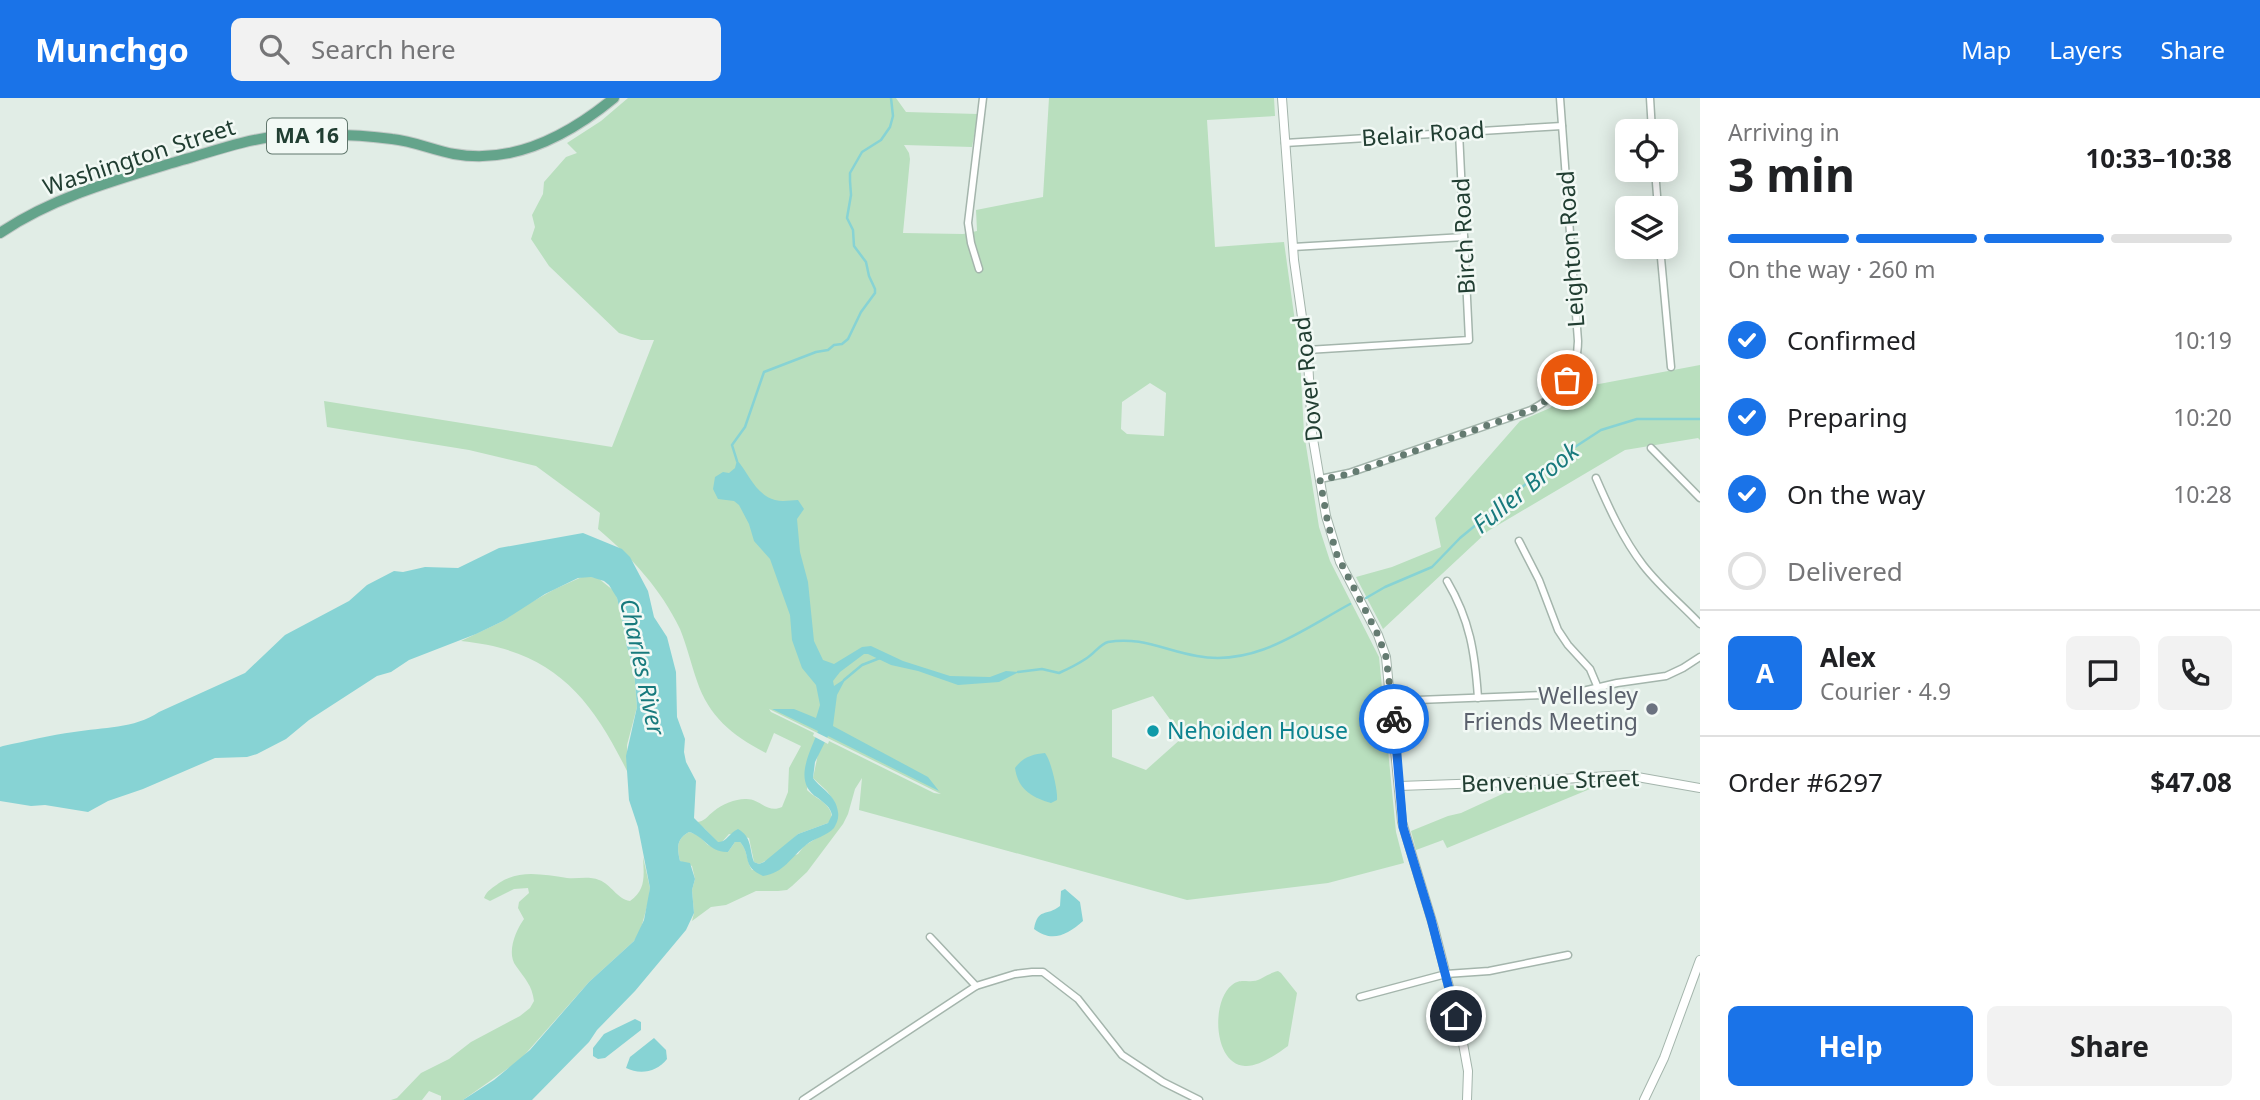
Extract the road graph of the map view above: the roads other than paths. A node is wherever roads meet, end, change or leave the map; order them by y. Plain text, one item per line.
1 (614, 98) edge
2 (983, 98) edge
3 (1282, 98) edge
4 (1560, 98) edge
5 (1650, 98) edge
6 (1651, 119) edge
7 (1562, 126) junction
8 (1459, 132) junction
9 (1285, 143) junction
10 (0, 233) edge
11 (1464, 236) junction
12 (1293, 247) junction
13 (1661, 259) edge
14 (979, 269) dead end
15 (1307, 350) junction
16 (1671, 367) dead end
17 (1651, 448) dead end
18 (1595, 478) dead end
19 (1320, 480) junction
20 (1700, 498) edge
21 (1519, 541) dead end
22 (1447, 580) dead end
23 (1699, 623) edge
24 (1699, 657) edge
25 (1598, 688) junction
26 (1478, 698) junction
27 (1392, 701) junction
28 (1399, 786) junction
29 (1700, 788) edge
30 (930, 937) dead end
31 (1568, 955) dead end
32 (1700, 960) edge
33 (1446, 974) junction
34 (976, 986) junction
35 (1360, 997) dead end
36 (803, 1100) edge
37 (1199, 1100) edge
38 (1467, 1100) edge
39 (1644, 1100) edge

1 - 10 main road, Washington Street / MA 16
2 - 14 street
3 - 9 street, Dover Road
4 - 7 street, Leighton Road
5 - 6 street
7 - 8 street, Belair Road
7 - 19 street, Leighton Road
8 - 9 street, Belair Road
8 - 11 street, Birch Road
9 - 12 street, Dover Road
11 - 12 street
11 - 15 street, Birch Road
12 - 15 street, Dover Road
13 - 16 street
15 - 19 street, Dover Road
17 - 20 street
18 - 23 street
19 - 27 street, Dover Road
21 - 25 street
22 - 26 street
24 - 25 street
25 - 26 street
26 - 27 street
27 - 28 street, Dover Road
28 - 29 street, Benvenue Street
28 - 33 street, Dover Road
30 - 34 street
31 - 33 street
32 - 39 street
33 - 35 street
33 - 38 street, Dover Road
34 - 36 street
34 - 37 street

